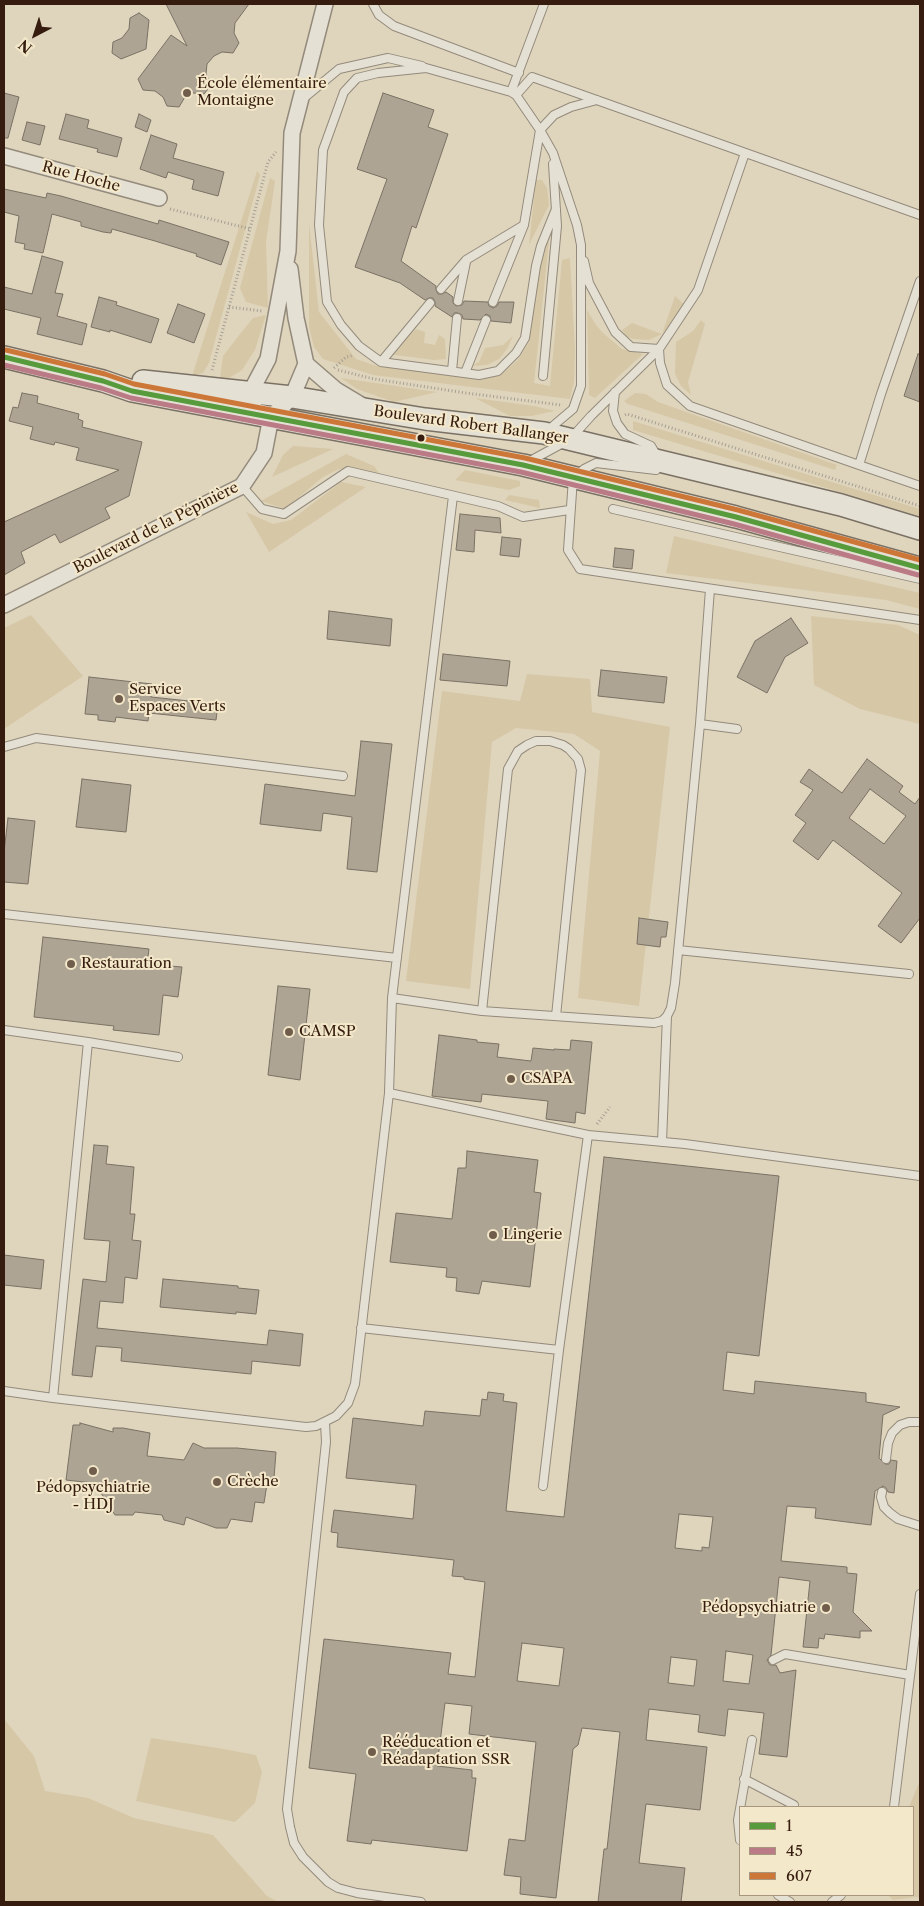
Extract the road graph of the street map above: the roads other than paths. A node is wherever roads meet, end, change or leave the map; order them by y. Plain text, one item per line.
1 (325, 4) edge
2 (373, 4) edge
3 (544, 4) edge
4 (426, 68) junction
5 (519, 73) junction
6 (514, 94) junction
7 (597, 100) junction
8 (300, 101) junction
9 (540, 130) junction
10 (553, 153) junction
11 (744, 153) junction
12 (4, 156) edge
13 (159, 198) road end
14 (556, 209) junction
15 (920, 215) edge
16 (524, 226) junction
17 (581, 245) junction
18 (288, 251) junction
19 (466, 260) junction
20 (920, 281) edge
21 (441, 289) dead end
22 (458, 301) dead end
23 (493, 302) dead end
24 (430, 303) dead end
25 (457, 318) dead end
26 (486, 320) dead end
27 (659, 349) junction
28 (4, 357) edge
29 (381, 362) junction
30 (306, 364) junction
31 (452, 371) junction
32 (464, 373) junction
33 (543, 376) dead end
34 (103, 381) junction
35 (250, 392) junction
36 (615, 392) junction
37 (292, 397) junction
38 (368, 410) junction
39 (272, 417) junction
40 (544, 433) junction
41 (570, 439) junction
42 (661, 462) junction
43 (523, 465) junction
44 (859, 465) junction
45 (573, 478) junction
46 (736, 480) junction
47 (242, 486) junction
48 (920, 486) edge
49 (453, 496) junction
50 (569, 510) junction
51 (613, 510) dead end
52 (920, 529) edge
53 (920, 568) edge
54 (920, 579) edge
55 (710, 589) junction
56 (4, 606) edge
57 (920, 620) edge
58 (700, 724) junction
59 (737, 729) dead end
60 (4, 747) edge
61 (343, 776) dead end
62 (4, 914) edge
63 (678, 950) junction
64 (397, 958) junction
65 (909, 974) dead end
66 (392, 998) junction
67 (482, 1011) junction
68 (556, 1016) junction
69 (667, 1016) junction
70 (4, 1030) edge
71 (88, 1042) junction
72 (178, 1056) dead end
73 (388, 1093) junction
74 (588, 1135) junction
75 (662, 1142) junction
76 (920, 1176) edge
77 (361, 1328) junction
78 (559, 1350) junction
79 (4, 1391) edge
80 (53, 1398) junction
81 (326, 1422) junction
82 (920, 1422) edge
83 (886, 1459) dead end
84 (543, 1486) dead end
85 (882, 1492) dead end
86 (920, 1526) edge
87 (920, 1594) edge
88 (773, 1660) dead end
89 (910, 1675) junction
90 (752, 1740) dead end
91 (744, 1779) junction
92 (794, 1805) dead end
93 (740, 1806) edge
94 (894, 1806) edge
95 (739, 1813) edge
96 (739, 1830) edge
97 (422, 1902) edge

1 - 8 street
2 - 5 lane
3 - 5 lane
4 - 6 lane
4 - 8 lane
4 - 29 lane
5 - 6 lane
6 - 7 lane
6 - 9 lane
7 - 9 lane
7 - 11 lane
8 - 18 street
9 - 10 lane
9 - 16 lane
10 - 14 lane
10 - 17 lane
11 - 15 lane
11 - 27 lane
12 - 13 street, Rue Hoche
14 - 32 lane
14 - 33 lane
16 - 19 lane
16 - 23 lane
17 - 27 lane
17 - 40 lane
18 - 30 street
18 - 35 street
19 - 21 lane
19 - 22 lane
20 - 44 lane
24 - 29 lane
25 - 31 lane
26 - 32 lane
27 - 36 lane
27 - 44 lane
28 - 34 main road, Boulevard Robert Ballanger
29 - 31 lane
30 - 37 street
30 - 38 street
31 - 32 lane
34 - 35 main road, Boulevard Robert Ballanger
34 - 39 main road, Boulevard Robert Ballanger
35 - 37 main road, Boulevard Robert Ballanger
35 - 39 street
36 - 41 lane
36 - 42 lane
37 - 38 main road, Boulevard Robert Ballanger
37 - 39 street
38 - 40 main road, Boulevard Robert Ballanger
39 - 43 main road, Boulevard Robert Ballanger
39 - 47 street, Boulevard de la Pépinière
40 - 41 main road, Boulevard Robert Ballanger
41 - 42 main road, Boulevard Robert Ballanger
41 - 43 lane
42 - 46 main road, Boulevard Robert Ballanger
43 - 45 main road, Boulevard Robert Ballanger
44 - 48 lane
45 - 46 lane
45 - 50 lane
45 - 53 main road, Boulevard Robert Ballanger
46 - 52 main road, Boulevard Robert Ballanger
47 - 49 lane
47 - 56 street, Boulevard de la Pépinière
49 - 50 lane
49 - 64 lane
50 - 55 lane
51 - 54 lane
55 - 57 lane
55 - 58 lane
58 - 59 lane
58 - 63 lane
60 - 61 lane
62 - 64 lane
63 - 65 lane
63 - 69 lane
64 - 66 lane
66 - 67 lane
66 - 73 lane
67 - 68 lane
67 - 68 lane
68 - 69 lane
69 - 75 lane
70 - 71 lane
71 - 72 lane
71 - 80 lane
73 - 74 lane
73 - 77 lane
74 - 75 lane
74 - 78 lane
75 - 76 lane
77 - 78 lane
77 - 81 lane
78 - 84 lane
79 - 80 lane
80 - 81 lane
81 - 97 lane
82 - 83 lane
85 - 86 lane
87 - 89 lane
88 - 89 lane
89 - 94 lane
90 - 91 lane
91 - 92 lane
91 - 93 lane
95 - 96 lane

